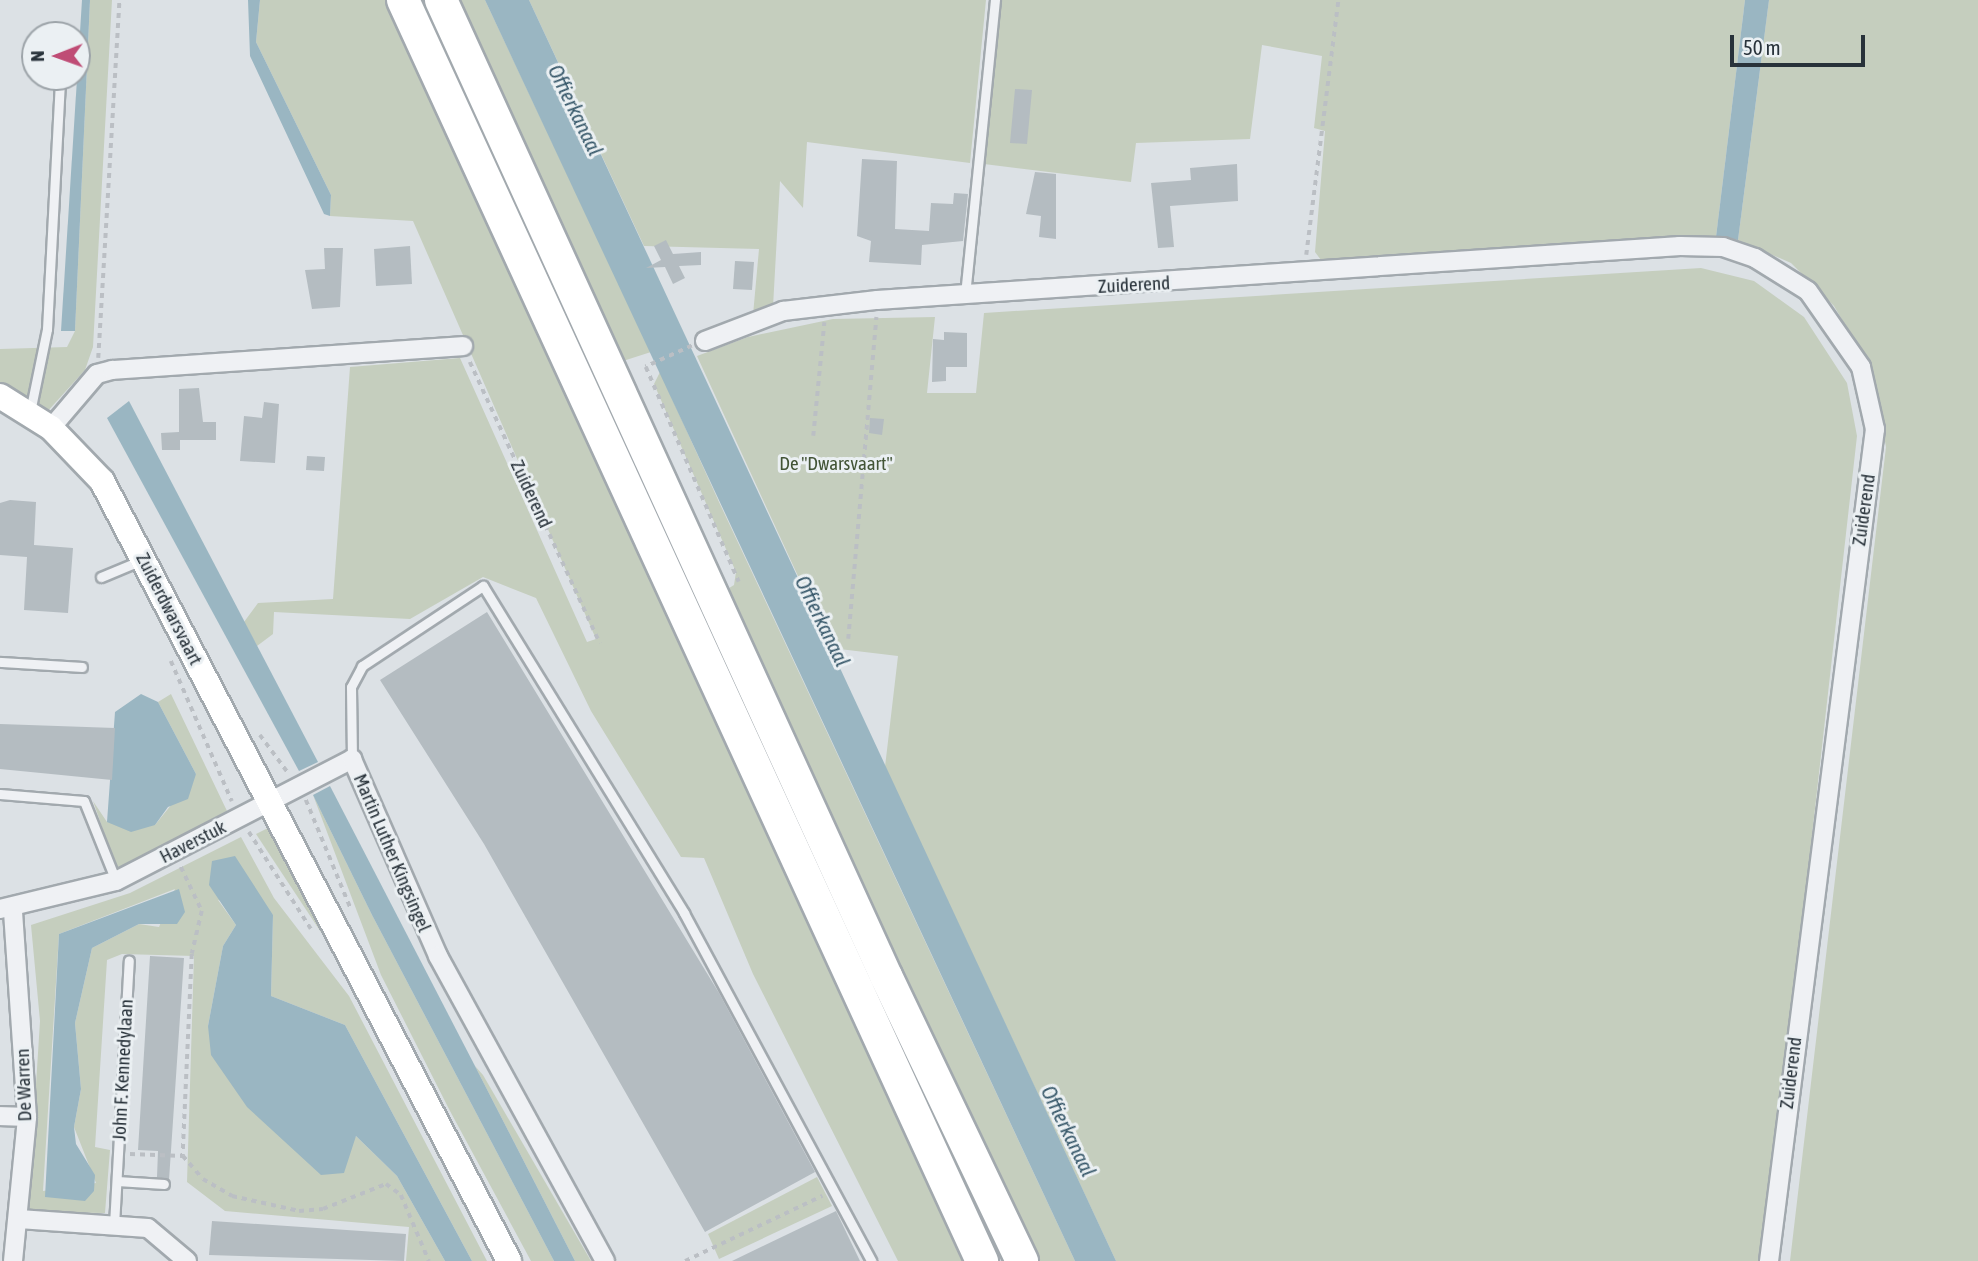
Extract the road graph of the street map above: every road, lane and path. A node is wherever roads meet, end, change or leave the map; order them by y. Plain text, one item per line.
1 (118, 0) edge
2 (403, 0) edge
3 (441, 0) edge
4 (995, 0) edge
5 (1338, 0) edge
6 (59, 91) edge
7 (1303, 274) junction
8 (965, 295) junction
9 (877, 300) junction
10 (826, 306) junction
11 (701, 342) joint
12 (463, 346) joint
13 (97, 374) junction
14 (0, 396) edge
15 (30, 414) junction
16 (51, 428) junction
17 (813, 436) dead end
18 (144, 559) junction
19 (101, 577) dead end
20 (739, 582) dead end
21 (848, 639) dead end
22 (600, 643) dead end
23 (0, 662) edge
24 (82, 667) dead end
25 (352, 759) junction
26 (0, 794) edge
27 (270, 804) junction
28 (174, 852) junction
29 (116, 881) junction
30 (7, 909) edge
31 (129, 960) dead end
32 (0, 1116) edge
33 (27, 1117) junction
34 (119, 1153) junction
35 (183, 1156) junction
36 (117, 1181) junction
37 (164, 1184) dead end
38 (837, 1189) junction
39 (19, 1219) junction
40 (114, 1225) junction
41 (13, 1261) edge
42 (187, 1261) edge
43 (429, 1261) edge
44 (509, 1261) edge
45 (605, 1261) edge
46 (685, 1261) edge
47 (871, 1261) edge
48 (982, 1261) edge
49 (1023, 1261) edge
50 (1769, 1261) edge

1 - 13 path
2 - 48 highway
3 - 49 highway
4 - 8 lane
5 - 7 path
6 - 15 lane
7 - 8 street, Zuiderend
7 - 50 street, Zuiderend
8 - 9 street, Zuiderend
9 - 10 street, Zuiderend
9 - 21 path
10 - 11 street, Zuiderend
10 - 17 path
11 - 20 path
12 - 13 street
12 - 22 path, Zuiderend
13 - 16 street
14 - 15 street, Zuiderdwarsvaart
15 - 16 street, Zuiderdwarsvaart
16 - 18 street, Zuiderdwarsvaart
18 - 19 lane
18 - 27 street, Zuiderdwarsvaart
23 - 24 lane
25 - 27 street, Martin Luther Kingsingel
25 - 38 lane
25 - 45 street, Martin Luther Kingsingel
26 - 29 lane
27 - 28 street, Haverstuk
27 - 44 street
28 - 29 street, Haverstuk
28 - 35 path
29 - 30 street, Haverstuk
30 - 33 street, De Warren
31 - 34 lane, John F. Kennedylaan
32 - 33 street
33 - 39 street, De Warren
34 - 35 path
34 - 36 lane, John F. Kennedylaan
35 - 43 path
36 - 37 lane
36 - 40 lane, John F. Kennedylaan
38 - 46 path
38 - 47 lane
39 - 40 street
39 - 41 street, De Warren
40 - 42 street

